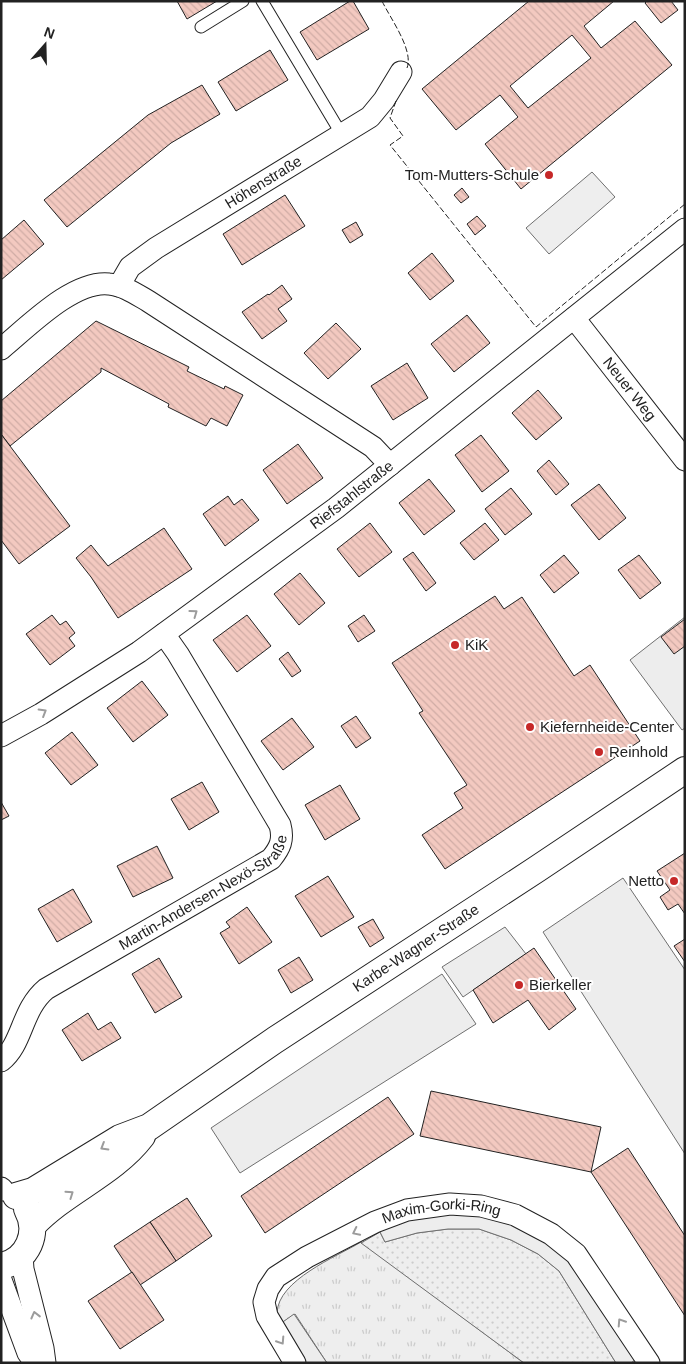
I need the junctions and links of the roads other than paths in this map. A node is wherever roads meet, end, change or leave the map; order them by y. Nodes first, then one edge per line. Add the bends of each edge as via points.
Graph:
1 (242, 1) edge
2 (262, 1) edge
3 (201, 27) dead end
4 (401, 72) dead end
5 (342, 135) junction
6 (685, 229) edge
7 (119, 286) junction
8 (574, 318) junction
9 (1, 350) edge
10 (685, 460) edge
11 (390, 465) junction
12 (164, 634) junction
13 (1, 736) edge
14 (685, 770) edge
15 (1, 1061) edge
16 (149, 1127) junction
17 (5, 1191) edge
18 (33, 1225) junction
19 (12, 1261) edge
20 (1, 1280) edge
21 (34, 1363) edge
22 (45, 1363) edge
23 (295, 1363) edge
24 (648, 1363) edge

1 - 3 lane
2 - 5 lane
4 - 5 street, Höhenstraße via 377,110
5 - 7 street, Höhenstraße via 156,248 130,267
6 - 8 street, Riefstahlstraße
7 - 9 street via 101,283 70,294
7 - 11 street via 148,301 373,447
8 - 10 street, Neuer Weg
8 - 11 street, Riefstahlstraße
12 -> 11 street, Riefstahlstraße
13 -> 12 street, Riefstahlstraße
12 - 15 street, Martin-Andersen-Nexö-Straße via 280,825 281,844 271,859 38,996 10,1052
14 - 16 street, Karbe-Wagner-Straße via 275,1040
16 -> 17 street, Karbe-Wagner-Straße via 120,1138 33,1190
18 -> 16 street, Karbe-Wagner-Straße via 46,1211 131,1151
17 - 18 street via 25,1204
18 - 19 street via 30,1243
22 -> 19 street via 23,1269
20 - 21 street
24 -> 23 street, Maxim-Gorki-Ring via 576,1254 551,1234 515,1215 480,1206 450,1204 407,1210 375,1222 306,1257 276,1277 264,1302 266,1316

